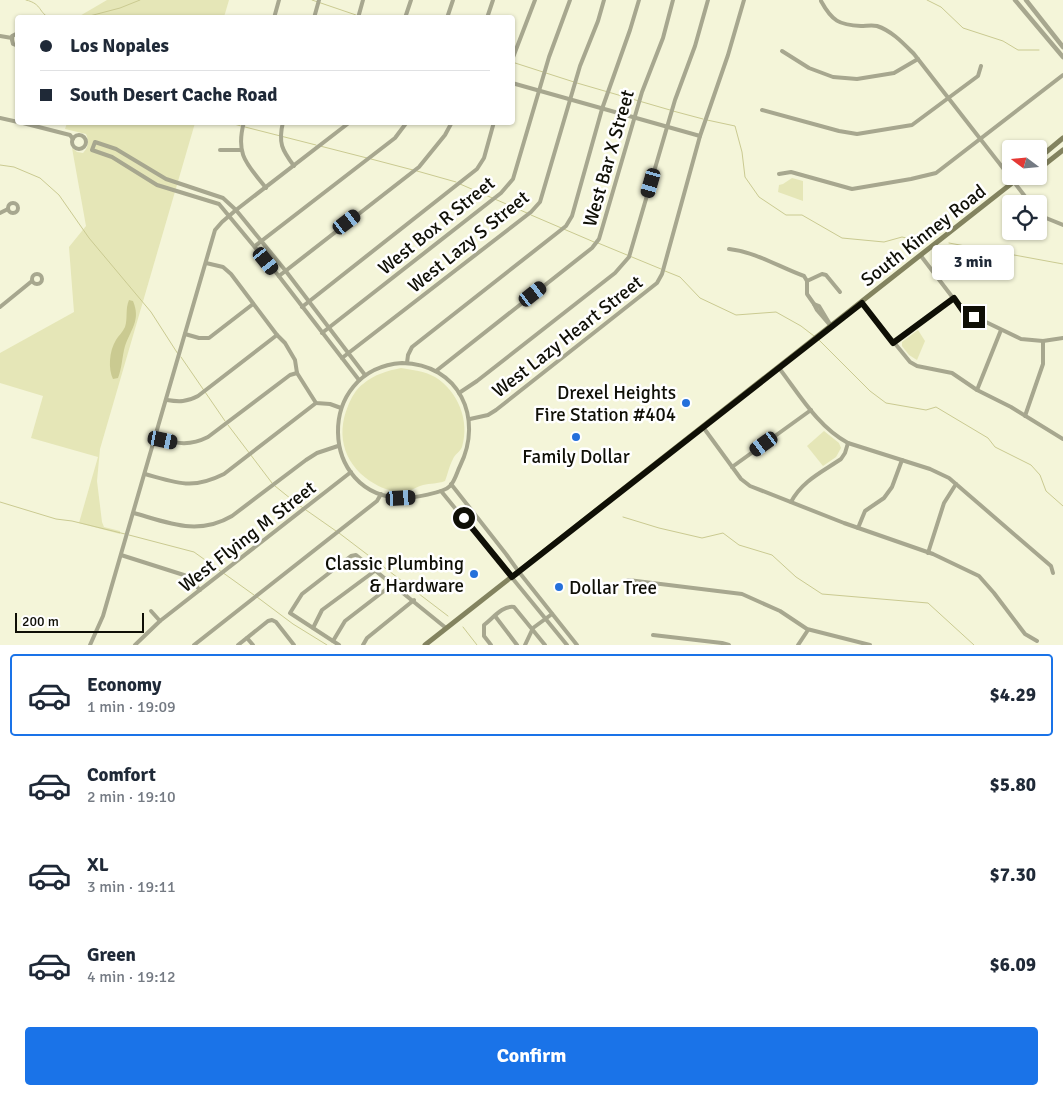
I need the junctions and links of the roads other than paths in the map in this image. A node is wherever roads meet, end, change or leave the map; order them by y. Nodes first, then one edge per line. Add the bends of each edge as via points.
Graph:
1 (279, 0) edge
2 (319, 0) edge
3 (363, 0) edge
4 (403, 0) edge
5 (453, 0) edge
6 (493, 0) edge
7 (535, 0) edge
8 (570, 0) edge
9 (604, 0) edge
10 (639, 0) edge
11 (673, 0) edge
12 (708, 0) edge
13 (744, 0) edge
14 (1015, 0) edge
15 (1026, 0) edge
16 (410, 1) edge
17 (822, 1) dead end
18 (275, 15) edge
19 (315, 15) edge
20 (359, 15) edge
21 (406, 15) edge
22 (448, 15) edge
23 (488, 15) edge
24 (0, 36) edge
25 (15, 36) edge
26 (12, 38) junction
27 (15, 45) edge
28 (1063, 47) edge
29 (515, 52) edge
30 (782, 52) dead end
31 (1063, 58) edge
32 (918, 59) junction
33 (981, 66) dead end
34 (1063, 75) edge
35 (515, 84) edge
36 (538, 91) junction
37 (948, 98) junction
38 (570, 100) junction
39 (602, 109) junction
40 (762, 110) dead end
41 (0, 118) edge
42 (634, 118) junction
43 (15, 121) edge
44 (30, 125) edge
45 (243, 125) edge
46 (282, 125) edge
47 (346, 125) edge
48 (405, 125) edge
49 (450, 125) edge
50 (493, 125) edge
51 (667, 127) junction
52 (700, 136) junction
53 (1063, 138) edge
54 (73, 139) dead end
55 (980, 139) junction
56 (220, 150) dead end
57 (241, 150) junction
58 (1048, 150) edge
59 (1063, 150) edge
60 (133, 160) junction
61 (1048, 161) edge
62 (129, 166) junction
63 (294, 166) junction
64 (1002, 166) edge
65 (151, 171) junction
66 (779, 174) dead end
67 (147, 178) junction
68 (187, 185) junction
69 (1011, 185) edge
70 (266, 188) junction
71 (184, 193) junction
72 (8, 209) dead end
73 (236, 210) junction
74 (0, 213) edge
75 (230, 216) junction
76 (1047, 218) edge
77 (1063, 219) edge
78 (1062, 224) edge
79 (262, 241) junction
80 (254, 246) junction
81 (729, 249) dead end
82 (921, 256) junction
83 (206, 263) junction
84 (285, 270) junction
85 (279, 276) junction
86 (32, 281) dead end
87 (807, 281) junction
88 (840, 292) dead end
89 (954, 298) junction
90 (308, 302) junction
91 (862, 303) junction
92 (253, 304) junction
93 (302, 306) junction
94 (0, 307) edge
95 (832, 326) junction
96 (328, 327) junction
97 (1000, 330) junction
98 (322, 333) junction
99 (185, 334) junction
100 (277, 335) junction
101 (1063, 338) edge
102 (1043, 341) junction
103 (893, 343) junction
104 (349, 353) junction
105 (342, 358) junction
106 (407, 363) junction
107 (779, 368) junction
108 (436, 371) junction
109 (297, 373) junction
110 (365, 376) junction
111 (359, 380) junction
112 (977, 390) junction
113 (459, 393) junction
114 (167, 400) junction
115 (316, 402) junction
116 (341, 408) junction
117 (811, 410) junction
118 (1025, 416) junction
119 (470, 419) junction
120 (703, 427) junction
121 (156, 438) junction
122 (1063, 439) edge
123 (848, 443) junction
124 (338, 446) junction
125 (902, 460) junction
126 (732, 467) junction
127 (351, 472) junction
128 (145, 474) junction
129 (452, 484) junction
130 (956, 484) junction
131 (441, 491) junction
132 (381, 494) junction
133 (791, 502) junction
134 (134, 513) junction
135 (858, 528) junction
136 (928, 553) junction
137 (121, 556) junction
138 (376, 570) junction
139 (519, 572) junction
140 (1053, 573) dead end
141 (512, 577) junction
142 (628, 580) dead end
143 (393, 584) junction
144 (200, 590) junction
145 (414, 600) junction
146 (151, 611) dead end
147 (552, 614) junction
148 (495, 616) junction
149 (545, 619) junction
150 (160, 621) junction
151 (313, 628) junction
152 (446, 628) junction
153 (533, 628) junction
154 (808, 630) junction
155 (654, 635) dead end
156 (248, 638) junction
157 (333, 641) junction
158 (1037, 641) dead end
159 (90, 645) edge
160 (135, 645) edge
161 (194, 645) edge
162 (238, 645) edge
163 (253, 645) edge
164 (294, 645) edge
165 (339, 645) edge
166 (363, 645) edge
167 (425, 645) edge
168 (491, 645) edge
169 (517, 645) edge
170 (525, 645) edge
171 (545, 645) edge
172 (567, 645) edge
173 (577, 645) edge
174 (729, 645) edge
175 (798, 645) edge
176 (870, 645) edge

1 - 18 street
2 - 19 street
3 - 20 street
4 - 16 street
5 - 22 street
6 - 23 street
7 - 29 street
8 - 36 street, West Box R Street
9 - 38 street, West Lazy S Street
10 - 39 street
11 - 42 street, West Bar X Street
12 - 51 street
13 - 52 street, West Lazy Heart Street
14 - 31 street
15 - 28 street
16 - 21 street
17 - 32 street via 829,15 838,22 876,26 894,35
24 - 26 street
25 - 26 street
26 - 27 street
30 - 32 street via 808,68 833,77 857,79 894,73
32 - 37 street
33 - 37 street via 978,76
34 - 55 street
35 - 36 street
36 - 38 street
36 - 96 street, West Box R Street via 513,180 501,193
37 - 40 street via 912,125 857,134
37 - 55 street
38 - 39 street
38 - 104 street, West Lazy S Street via 540,202
39 - 42 street
39 - 106 street via 572,216 566,226 412,347
41 - 43 street
42 - 51 street
42 - 108 street, West Bar X Street via 599,239 592,248
44 - 54 street via 70,135
45 - 57 street
46 - 63 street via 281,146
47 - 63 street
48 - 79 street via 395,138
49 - 84 street via 419,167
50 - 90 street via 484,158 477,169
51 - 52 street
51 - 113 street via 630,257 625,264
52 - 119 street, West Lazy Heart Street via 657,283 496,410
53 - 58 main road
55 - 64 street
55 - 66 street via 936,173 911,179 852,189 792,172
56 - 57 street
57 - 70 street
59 - 61 main road
60 - 62 street
60 - 62 street via 116,149 95,142 92,150
60 - 65 street
62 - 67 street
63 - 70 street
65 - 67 street
65 - 68 street
67 - 71 street via 157,185
68 - 71 street
68 - 73 street via 223,198
69 - 82 main road, South Kinney Road
70 - 73 street
71 - 75 street via 219,204
72 - 74 street
73 - 75 street
73 - 79 street
75 - 80 street
75 - 83 street via 215,230
76 - 78 street
77 - 78 street
79 - 80 street
79 - 84 street
80 - 85 street
81 - 87 street via 756,255 804,276
82 - 89 street
82 - 91 main road, South Kinney Road
83 - 92 street via 223,267
83 - 99 street
84 - 85 street
84 - 90 street
85 - 93 street
86 - 94 street
87 - 88 street via 826,275
87 - 95 street via 807,294
89 - 97 street via 963,311
89 - 103 street
90 - 93 street
90 - 96 street
91 - 95 main road, South Kinney Road
91 - 103 street
92 - 99 street via 209,338
92 - 100 street
93 - 98 street
95 - 107 main road, South Kinney Road
96 - 98 street, West Box R Street
96 - 104 street
97 - 102 street via 1021,340
97 - 112 street
98 - 105 street
99 - 114 street
100 - 109 street via 295,360
100 - 114 street via 198,396 184,401
101 - 102 street
102 - 118 street via 1043,364
103 - 112 street via 917,366 952,373
104 - 105 street, West Lazy S Street
104 - 110 street
105 - 111 street
106 - 108 street
106 - 110 street via 384,366
107 - 117 street
107 - 120 main road, South Kinney Road
108 - 113 street
109 - 115 street
109 - 121 street via 208,437 184,444
110 - 111 street
111 - 116 street
112 - 118 street
113 - 119 street
114 - 121 street
115 - 116 street
115 - 128 street via 224,474 210,480 194,484 177,483
116 - 124 street
117 - 123 street via 836,437
117 - 126 street
118 - 122 street
119 - 129 street via 467,453
120 - 126 street
120 - 139 main road, South Kinney Road
121 - 128 street
123 - 125 street
123 - 133 street via 841,459 805,483
124 - 127 street
124 - 134 street via 306,460 221,522 188,527
125 - 130 street via 930,469
125 - 135 street via 892,487 884,498 865,512
126 - 133 street via 750,486
127 - 132 street via 364,485
127 - 144 street, West Flying M Street
128 - 134 street
129 - 131 street
129 - 139 street
130 - 136 street via 944,503
130 - 140 street via 1051,566
131 - 132 street via 401,498
131 - 141 street
132 - 161 street
133 - 135 street
134 - 137 street
135 - 136 street
136 - 158 street via 979,576 1025,634
137 - 144 street via 187,576
137 - 159 street via 103,616
138 - 143 street
138 - 151 street via 322,610
138 - 151 street via 356,555 351,556 302,594 290,613
139 - 141 main road, South Kinney Road
139 - 147 street
141 - 149 street
141 - 152 main road, South Kinney Road
142 - 154 street via 742,594 780,611
143 - 145 street
143 - 157 street via 346,621
144 - 150 street, West Flying M Street
145 - 152 street
145 - 166 street via 367,638
146 - 150 street
147 - 149 street
147 - 173 street
148 - 153 street via 511,606
148 - 168 street via 483,630
148 - 169 street
149 - 153 street
149 - 172 street
150 - 160 street, West Flying M Street
151 - 157 street
152 - 167 main road, South Kinney Road
153 - 170 street
153 - 171 street
154 - 175 street
154 - 176 street
155 - 174 street
156 - 162 street
156 - 163 street
156 - 164 street via 272,620
157 - 165 street

